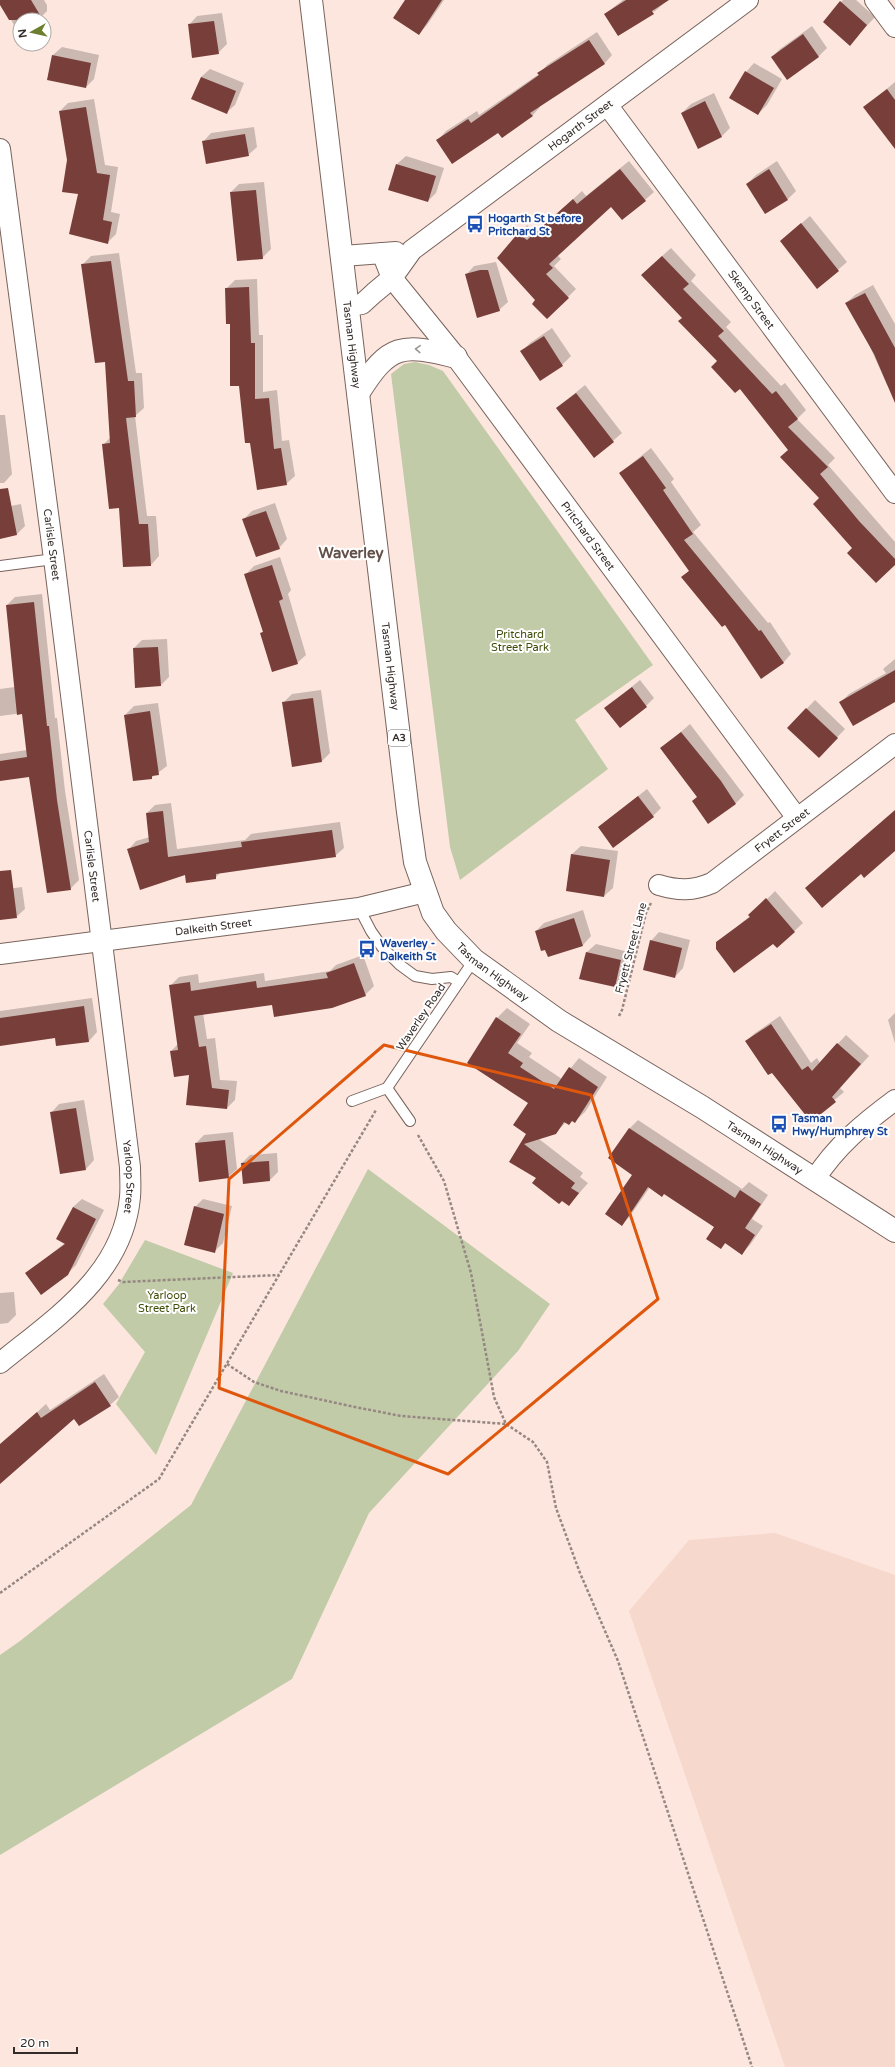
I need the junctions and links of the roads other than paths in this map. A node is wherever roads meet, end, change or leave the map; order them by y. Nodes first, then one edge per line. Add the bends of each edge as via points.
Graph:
1 (311, 0) edge
2 (748, 0) edge
3 (875, 0) edge
4 (895, 27) edge
5 (608, 106) junction
6 (0, 149) edge
7 (412, 250) junction
8 (382, 253) junction
9 (343, 256) junction
10 (392, 278) junction
11 (349, 306) junction
12 (456, 357) junction
13 (359, 392) junction
14 (895, 493) edge
15 (54, 559) junction
16 (0, 566) edge
17 (895, 744) edge
18 (797, 818) junction
19 (659, 885) road end
20 (425, 892) junction
21 (359, 908) junction
22 (101, 941) junction
23 (0, 954) edge
24 (474, 960) junction
25 (459, 982) junction
26 (387, 1088) junction
27 (895, 1100) edge
28 (352, 1101) dead end
29 (410, 1121) road end
30 (815, 1179) junction
31 (895, 1231) edge
32 (0, 1363) edge

1 - 9 highway, Tasman Highway / A3
2 - 5 street, Hogarth Street
3 - 4 street
5 - 7 street, Hogarth Street
5 - 14 street, Skemp Street
6 - 15 street, Carlisle Street
7 - 8 street
7 - 10 street, Hogarth Street
8 - 9 street
8 - 10 street, Pritchard Street
9 - 11 highway, Tasman Highway / A3
10 - 11 street, Hogarth Street via 362,304
10 - 12 street, Pritchard Street
11 - 13 highway, Tasman Highway / A3
12 -> 13 highway via 428,349 403,349 378,364
12 - 18 street, Pritchard Street
13 - 20 highway, Tasman Highway / A3 via 408,812 415,862
15 - 16 lane
15 - 22 street, Carlisle Street
17 - 18 street, Fryett Street
18 - 19 street, Fryett Street via 712,883 690,890 677,890
20 - 21 street, Dalkeith Street
20 - 24 highway, Tasman Highway / A3 via 433,912 446,932
21 - 22 street, Dalkeith Street
21 - 25 lane via 370,931 400,965 415,976 432,979 451,977
22 - 23 street, Dalkeith Street
22 - 32 street, Yarloop Street via 130,1167 130,1198 116,1246 92,1284
24 - 25 lane, Waverley Road
24 - 30 highway, Tasman Highway / A3 via 559,1021 702,1106
25 - 26 lane, Waverley Road
26 - 28 lane
26 - 29 lane
27 - 30 street via 860,1126 825,1162
30 - 31 highway, Tasman Highway / A3

